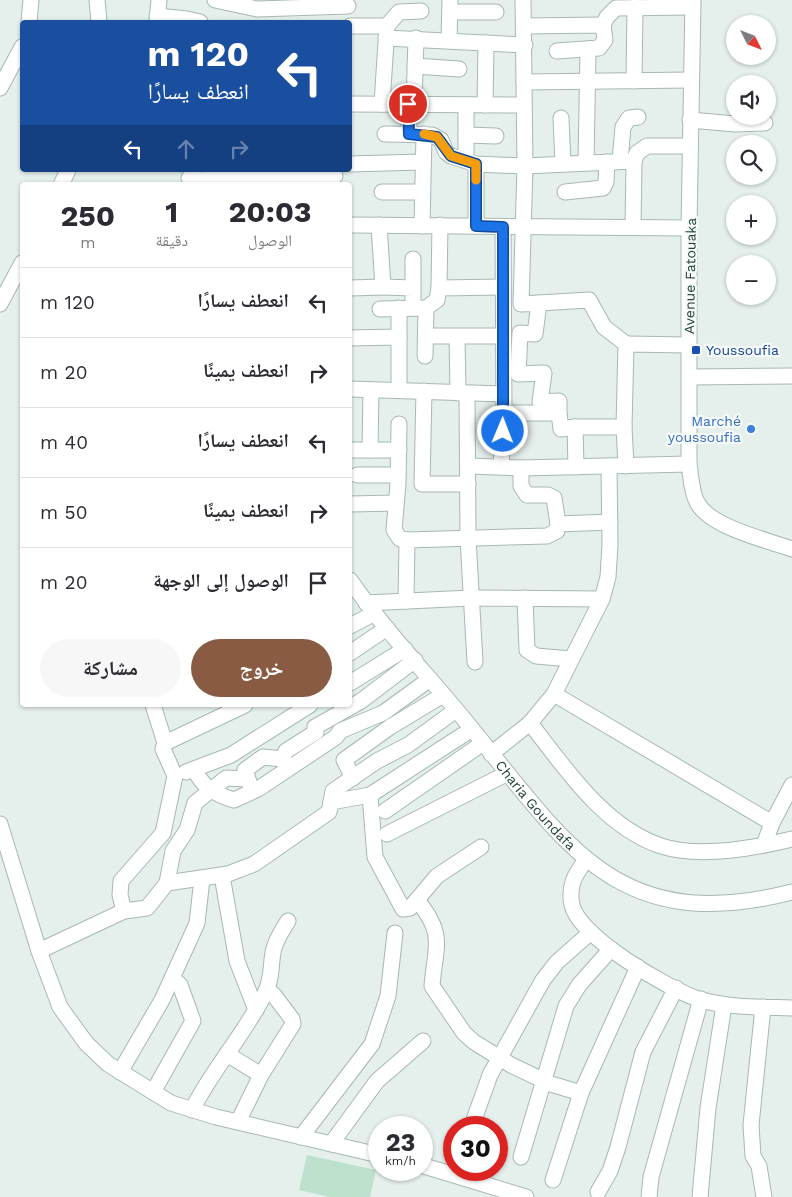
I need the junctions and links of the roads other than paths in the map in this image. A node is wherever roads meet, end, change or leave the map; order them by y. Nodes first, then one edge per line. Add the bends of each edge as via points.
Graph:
1 (31, 0) edge
2 (97, 0) edge
3 (159, 0) edge
4 (216, 0) edge
5 (523, 0) edge
6 (348, 3) edge
7 (693, 4) edge
8 (450, 6) edge
9 (634, 8) junction
10 (421, 10) dead end
11 (496, 12) dead end
12 (157, 19) edge
13 (29, 20) edge
14 (99, 20) edge
15 (191, 20) edge
16 (347, 20) edge
17 (603, 25) junction
18 (352, 26) edge
19 (524, 26) junction
20 (386, 32) junction
21 (416, 38) junction
22 (449, 40) junction
23 (486, 43) junction
24 (525, 44) junction
25 (20, 51) edge
26 (588, 51) junction
27 (557, 52) dead end
28 (415, 66) junction
29 (459, 69) dead end
30 (691, 80) junction
31 (634, 81) junction
32 (524, 82) junction
33 (588, 82) junction
34 (0, 88) edge
35 (352, 104) edge
36 (382, 104) junction
37 (411, 104) junction
38 (466, 105) junction
39 (486, 105) junction
40 (523, 105) junction
41 (561, 118) dead end
42 (638, 118) dead end
43 (690, 120) junction
44 (726, 123) edge
45 (385, 134) dead end
46 (416, 134) junction
47 (466, 135) junction
48 (496, 136) dead end
49 (689, 146) junction
50 (422, 162) junction
51 (471, 162) junction
52 (586, 162) junction
53 (620, 162) junction
54 (352, 164) edge
55 (563, 164) junction
56 (525, 166) junction
57 (335, 177) edge
58 (189, 178) edge
59 (382, 192) dead end
60 (422, 192) junction
61 (565, 192) dead end
62 (352, 225) edge
63 (380, 225) junction
64 (440, 225) junction
65 (422, 226) junction
66 (476, 226) junction
67 (522, 226) junction
68 (503, 227) junction
69 (633, 227) junction
70 (689, 228) junction
71 (413, 259) dead end
72 (20, 267) edge
73 (383, 287) junction
74 (503, 287) junction
75 (352, 288) edge
76 (413, 288) junction
77 (439, 288) junction
78 (539, 303) junction
79 (0, 304) edge
80 (412, 308) junction
81 (380, 309) dead end
82 (426, 336) junction
83 (457, 336) junction
84 (502, 336) junction
85 (399, 337) junction
86 (352, 338) edge
87 (626, 344) junction
88 (689, 345) junction
89 (425, 356) dead end
90 (691, 376) junction
91 (792, 376) edge
92 (352, 390) edge
93 (372, 390) junction
94 (399, 390) junction
95 (424, 391) junction
96 (462, 393) junction
97 (503, 394) junction
98 (559, 412) junction
99 (504, 413) junction
100 (399, 424) dead end
101 (624, 427) junction
102 (575, 428) junction
103 (352, 450) edge
104 (370, 450) junction
105 (398, 450) junction
106 (689, 464) junction
107 (469, 466) junction
108 (576, 466) junction
109 (626, 466) junction
110 (501, 467) junction
111 (609, 467) junction
112 (521, 468) junction
113 (357, 475) dead end
114 (398, 480) junction
115 (422, 484) junction
116 (468, 484) junction
117 (396, 503) junction
118 (352, 504) edge
119 (610, 522) junction
120 (558, 524) junction
121 (468, 538) junction
122 (408, 540) junction
123 (792, 549) edge
124 (352, 583) edge
125 (471, 598) junction
126 (525, 598) junction
127 (602, 598) junction
128 (406, 601) junction
129 (370, 608) junction
130 (352, 624) edge
131 (387, 628) junction
132 (352, 652) edge
133 (410, 655) junction
134 (572, 659) junction
135 (475, 662) dead end
136 (430, 680) junction
137 (352, 682) edge
138 (554, 694) junction
139 (443, 695) junction
140 (154, 707) edge
141 (241, 707) edge
142 (307, 707) edge
143 (351, 707) edge
144 (352, 707) edge
145 (456, 710) junction
146 (530, 722) junction
147 (472, 729) junction
148 (165, 743) junction
149 (487, 748) junction
150 (194, 769) junction
151 (506, 774) junction
152 (175, 776) junction
153 (353, 778) junction
154 (792, 784) edge
155 (250, 785) junction
156 (212, 791) junction
157 (370, 795) junction
158 (331, 802) junction
159 (385, 810) dead end
160 (772, 823) junction
161 (0, 824) edge
162 (387, 834) dead end
163 (792, 839) edge
164 (764, 845) junction
165 (482, 847) dead end
166 (586, 860) junction
167 (222, 876) junction
168 (202, 879) junction
169 (167, 884) junction
170 (792, 892) edge
171 (418, 900) junction
172 (124, 911) junction
173 (288, 921) dead end
174 (591, 932) junction
175 (395, 933) dead end
176 (610, 949) junction
177 (38, 951) junction
178 (638, 967) junction
179 (172, 978) junction
180 (676, 988) junction
181 (273, 994) dead end
182 (701, 1000) junction
183 (724, 1005) junction
184 (763, 1007) junction
185 (792, 1008) edge
186 (256, 1010) junction
187 (423, 1041) dead end
188 (227, 1054) junction
189 (499, 1059) junction
190 (120, 1072) junction
191 (262, 1074) junction
192 (544, 1080) junction
193 (152, 1092) junction
194 (581, 1093) junction
195 (192, 1110) junction
196 (475, 1116) edge
197 (238, 1122) junction
198 (301, 1137) junction
199 (331, 1144) junction
200 (368, 1152) edge
201 (521, 1157) dead end
202 (433, 1170) edge
203 (553, 1180) dead end
204 (598, 1192) dead end
205 (526, 1197) edge
206 (649, 1197) edge
207 (700, 1197) edge
208 (764, 1197) edge

1 - 13 street
2 - 14 street
3 - 12 street
4 - 6 street via 257,9
5 - 19 street
6 - 16 street
7 - 9 street
7 - 30 street, Avenue Fatouaka
8 - 11 street
8 - 22 street
9 - 17 street via 612,10
9 - 31 street
10 - 20 street via 399,12
12 - 15 street
17 - 19 street
17 - 26 street via 602,45
18 - 20 street
19 - 24 street
20 - 21 street
20 - 36 street
21 - 22 street
21 - 28 street
22 - 23 street
23 - 24 street
23 - 39 street
24 - 32 street
25 - 34 street
26 - 27 street
26 - 33 street
28 - 29 street
28 - 37 street
30 - 31 street
30 - 43 street, Avenue Fatouaka
31 - 33 street
32 - 33 street
32 - 40 street
33 - 52 street
35 - 36 street
36 - 37 street
37 - 38 street
37 - 46 street
38 - 39 street
38 - 47 street
39 - 40 street
40 - 56 street
41 - 55 street
42 - 53 street via 628,118 624,123
43 - 44 street
43 - 49 street, Avenue Fatouaka
45 - 46 street
46 - 50 street
46 - 51 street via 437,137 451,156
47 - 48 street
47 - 51 street
49 - 53 street via 647,146
49 - 70 street, Avenue Fatouaka
50 - 54 street
50 - 60 street
51 - 56 street
51 - 66 street
52 - 53 street
52 - 55 street
53 - 61 street via 603,188
53 - 69 street
55 - 56 street
56 - 67 street
57 - 58 street
59 - 60 street
60 - 65 street
62 - 63 street
63 - 65 street
63 - 73 street
64 - 65 street
64 - 66 street
64 - 77 street
66 - 68 street
67 - 68 street
67 - 69 street
67 - 78 street via 521,304
68 - 74 street
69 - 70 street
70 - 88 street, Avenue Fatouaka
71 - 76 street
72 - 79 street
73 - 75 street
73 - 76 street
74 - 77 street
74 - 84 street
76 - 80 street
77 - 80 street via 438,300
78 - 87 street via 589,300 604,327
78 - 98 street via 535,334 520,333 518,374 544,373 540,402 559,401
80 - 81 street
80 - 82 street
80 - 85 street
82 - 83 street
82 - 89 street
83 - 84 street
83 - 96 street
84 - 97 street
85 - 86 street
85 - 94 street
87 - 88 street
87 - 101 street
88 - 90 street, Avenue Fatouaka
90 - 91 street
90 - 106 street, Avenue Fatouaka
92 - 93 street
93 - 94 street
93 - 104 street
94 - 95 street
95 - 96 street
95 - 115 street
96 - 97 street
96 - 107 street
97 - 99 street
98 - 99 street
98 - 102 street via 561,429
99 - 110 street
100 - 105 street
101 - 102 street
101 - 109 street
102 - 108 street
103 - 104 street
104 - 105 street
105 - 114 street
106 - 109 street
106 - 123 street, Avenue Fatouaka via 694,494 705,513 717,521
107 - 110 street
107 - 116 street
108 - 111 street
108 - 112 street
109 - 111 street
110 - 112 street
111 - 119 street
112 - 120 street via 523,491 527,495 554,498
113 - 114 street
114 - 115 street
114 - 117 street
115 - 116 street
116 - 121 street
117 - 118 street
117 - 122 street via 395,534
119 - 120 street
119 - 127 street via 610,562
120 - 121 street via 556,531 547,536
121 - 122 street
121 - 125 street
122 - 128 street
124 - 129 street, Charia Goundafa
125 - 126 street
125 - 128 street
125 - 135 street
126 - 127 street
126 - 134 street via 527,650 536,656
127 - 134 street
128 - 129 street
129 - 130 street
129 - 131 street, Charia Goundafa
131 - 132 street
131 - 133 street, Charia Goundafa
133 - 136 street, Charia Goundafa
133 - 137 street
133 - 144 street via 362,701
134 - 138 street
136 - 139 street, Charia Goundafa
136 - 155 street via 383,713 340,731 336,737
138 - 146 street
138 - 160 street
139 - 145 street, Charia Goundafa
139 - 153 street via 344,760
140 - 148 street
141 - 148 street
142 - 150 street via 231,755
143 - 155 street via 315,727 316,732 286,751 282,759 263,757 245,770
145 - 147 street, Charia Goundafa
145 - 153 street via 408,745
146 - 149 street
146 - 164 street via 561,763 605,811 642,838 679,850 724,850
147 - 149 street, Charia Goundafa
147 - 157 street
148 - 152 street via 163,749
149 - 151 street, Charia Goundafa
149 - 159 street
150 - 152 street
150 - 156 street via 200,782
151 - 162 street
151 - 166 street, Charia Goundafa via 536,811
152 - 172 street via 163,833 121,881
153 - 158 street via 333,791
154 - 160 street
155 - 156 street via 226,778
155 - 156 street via 234,800
156 - 169 street via 195,803 187,830 173,851
157 - 158 street
157 - 171 street via 375,857 401,907 408,910
158 - 167 street via 329,812 287,843 254,864
160 - 164 street
161 - 177 street
163 - 164 street
165 - 171 street via 437,876
166 - 170 street, Charia Goundafa via 634,889 681,903 715,905 748,902
166 - 174 street via 572,880 572,904 582,924
167 - 168 street
167 - 186 street via 237,961
168 - 169 street
168 - 179 street via 197,923
169 - 172 street via 147,908
171 - 189 street via 436,927 438,946 434,990 464,1033
172 - 177 street
173 - 186 street via 273,949 270,981
174 - 176 street
174 - 189 street via 548,973
175 - 198 street via 388,996 372,1044
176 - 178 street
176 - 192 street via 570,999
177 - 190 street via 60,1007 86,1043
178 - 180 street
178 - 194 street
179 - 190 street
179 - 193 street via 180,985 193,1021
180 - 182 street
180 - 204 street via 643,1052 618,1147
181 - 191 street via 293,1024
182 - 183 street
182 - 206 street via 653,1169
183 - 184 street
183 - 207 street via 708,1108
184 - 185 street
184 - 208 street via 751,1125 753,1156 759,1166
186 - 188 street
187 - 199 street via 376,1081
188 - 191 street
188 - 195 street via 206,1081
189 - 192 street
189 - 196 street
190 - 193 street
191 - 197 street
192 - 194 street
192 - 201 street
193 - 195 street
194 - 203 street
195 - 197 street
197 - 198 street
198 - 199 street
199 - 200 street
202 - 205 street

